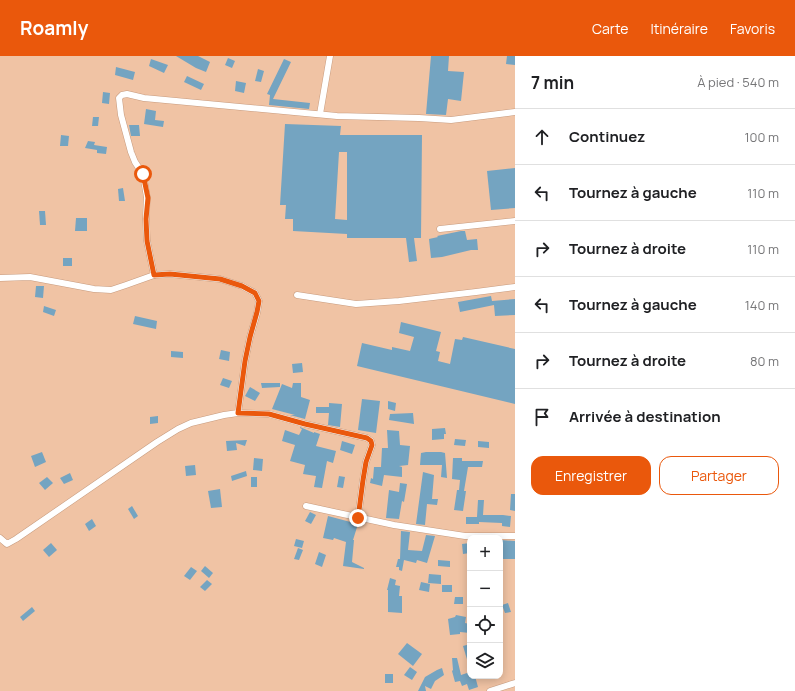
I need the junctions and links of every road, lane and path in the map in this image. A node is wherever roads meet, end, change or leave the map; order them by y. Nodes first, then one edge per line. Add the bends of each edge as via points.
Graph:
1 (330, 56) edge
2 (515, 112) edge
3 (320, 114) junction
4 (515, 220) edge
5 (440, 229) dead end
6 (154, 275) junction
7 (0, 278) edge
8 (515, 286) edge
9 (297, 295) dead end
10 (238, 413) junction
11 (306, 506) dead end
12 (358, 518) junction
13 (515, 536) edge
14 (0, 538) edge
15 (515, 683) edge
16 (490, 691) edge

1 - 3 street
2 - 3 street via 451,120
3 - 6 street via 122,94 119,98 121,115 131,152 143,174 148,198 147,241
4 - 5 street
6 - 7 street via 111,290 30,277
6 - 10 street via 220,279 255,293 259,301 245,361
8 - 9 street via 356,304
10 - 12 street via 269,414 371,441
10 - 14 street via 191,423 178,429 16,539 7,544
11 - 12 street
12 - 13 street via 465,536
15 - 16 street

